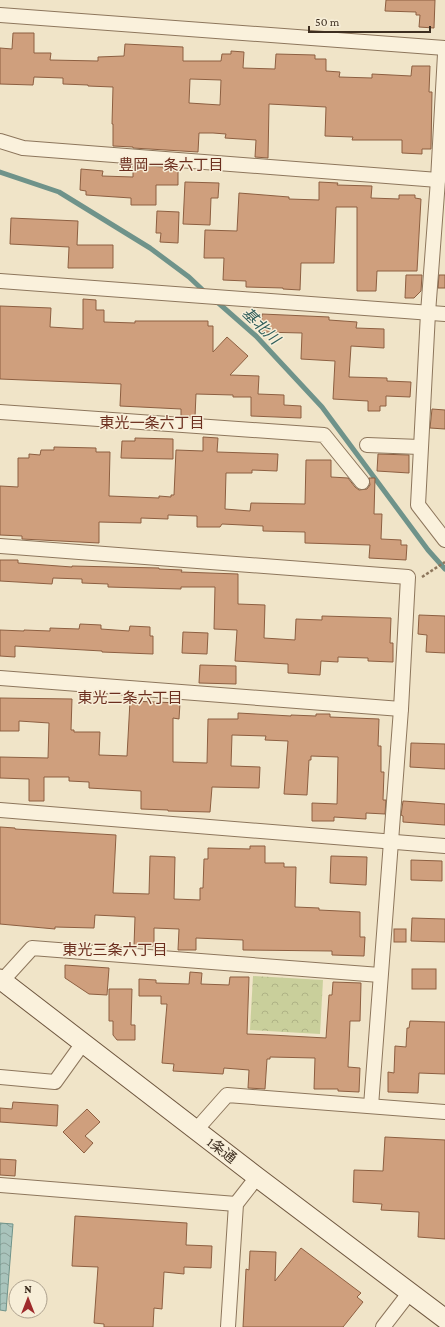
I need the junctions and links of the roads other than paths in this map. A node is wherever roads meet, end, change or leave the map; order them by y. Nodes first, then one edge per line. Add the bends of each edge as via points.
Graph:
1 (0, 15) edge
2 (445, 48) edge
3 (445, 54) edge
4 (0, 141) edge
5 (438, 180) junction
6 (0, 281) edge
7 (428, 312) junction
8 (445, 314) edge
9 (0, 412) edge
10 (368, 445) dead end
11 (420, 447) junction
12 (362, 482) dead end
13 (445, 540) edge
14 (0, 546) edge
15 (0, 678) edge
16 (401, 709) junction
17 (0, 810) edge
18 (391, 842) junction
19 (445, 846) edge
20 (380, 975) junction
21 (1, 980) edge
22 (83, 1043) junction
23 (0, 1078) edge
24 (371, 1106) junction
25 (445, 1112) edge
26 (196, 1130) junction
27 (257, 1177) junction
28 (0, 1185) edge
29 (236, 1204) junction
30 (410, 1292) junction
31 (445, 1319) edge
32 (228, 1327) edge
33 (383, 1327) edge

1 - 2 street
3 - 5 street
4 - 5 street via 23,148
5 - 7 street
6 - 7 street
7 - 8 street
7 - 11 street
9 - 12 street via 324,435
10 - 11 street
11 - 13 street via 418,505
14 - 16 street via 408,577
15 - 16 street
16 - 18 street
17 - 18 street
18 - 19 street
18 - 20 street
20 - 21 street via 32,948
20 - 24 street
21 - 22 main road, 1条通
22 - 23 street via 55,1082
22 - 26 main road, 1条通
24 - 25 street
24 - 26 street via 227,1095
26 - 27 main road, 1条通
27 - 29 street
27 - 30 main road, 1条通
28 - 29 street
29 - 32 street
30 - 31 main road, 1条通
30 - 33 street

